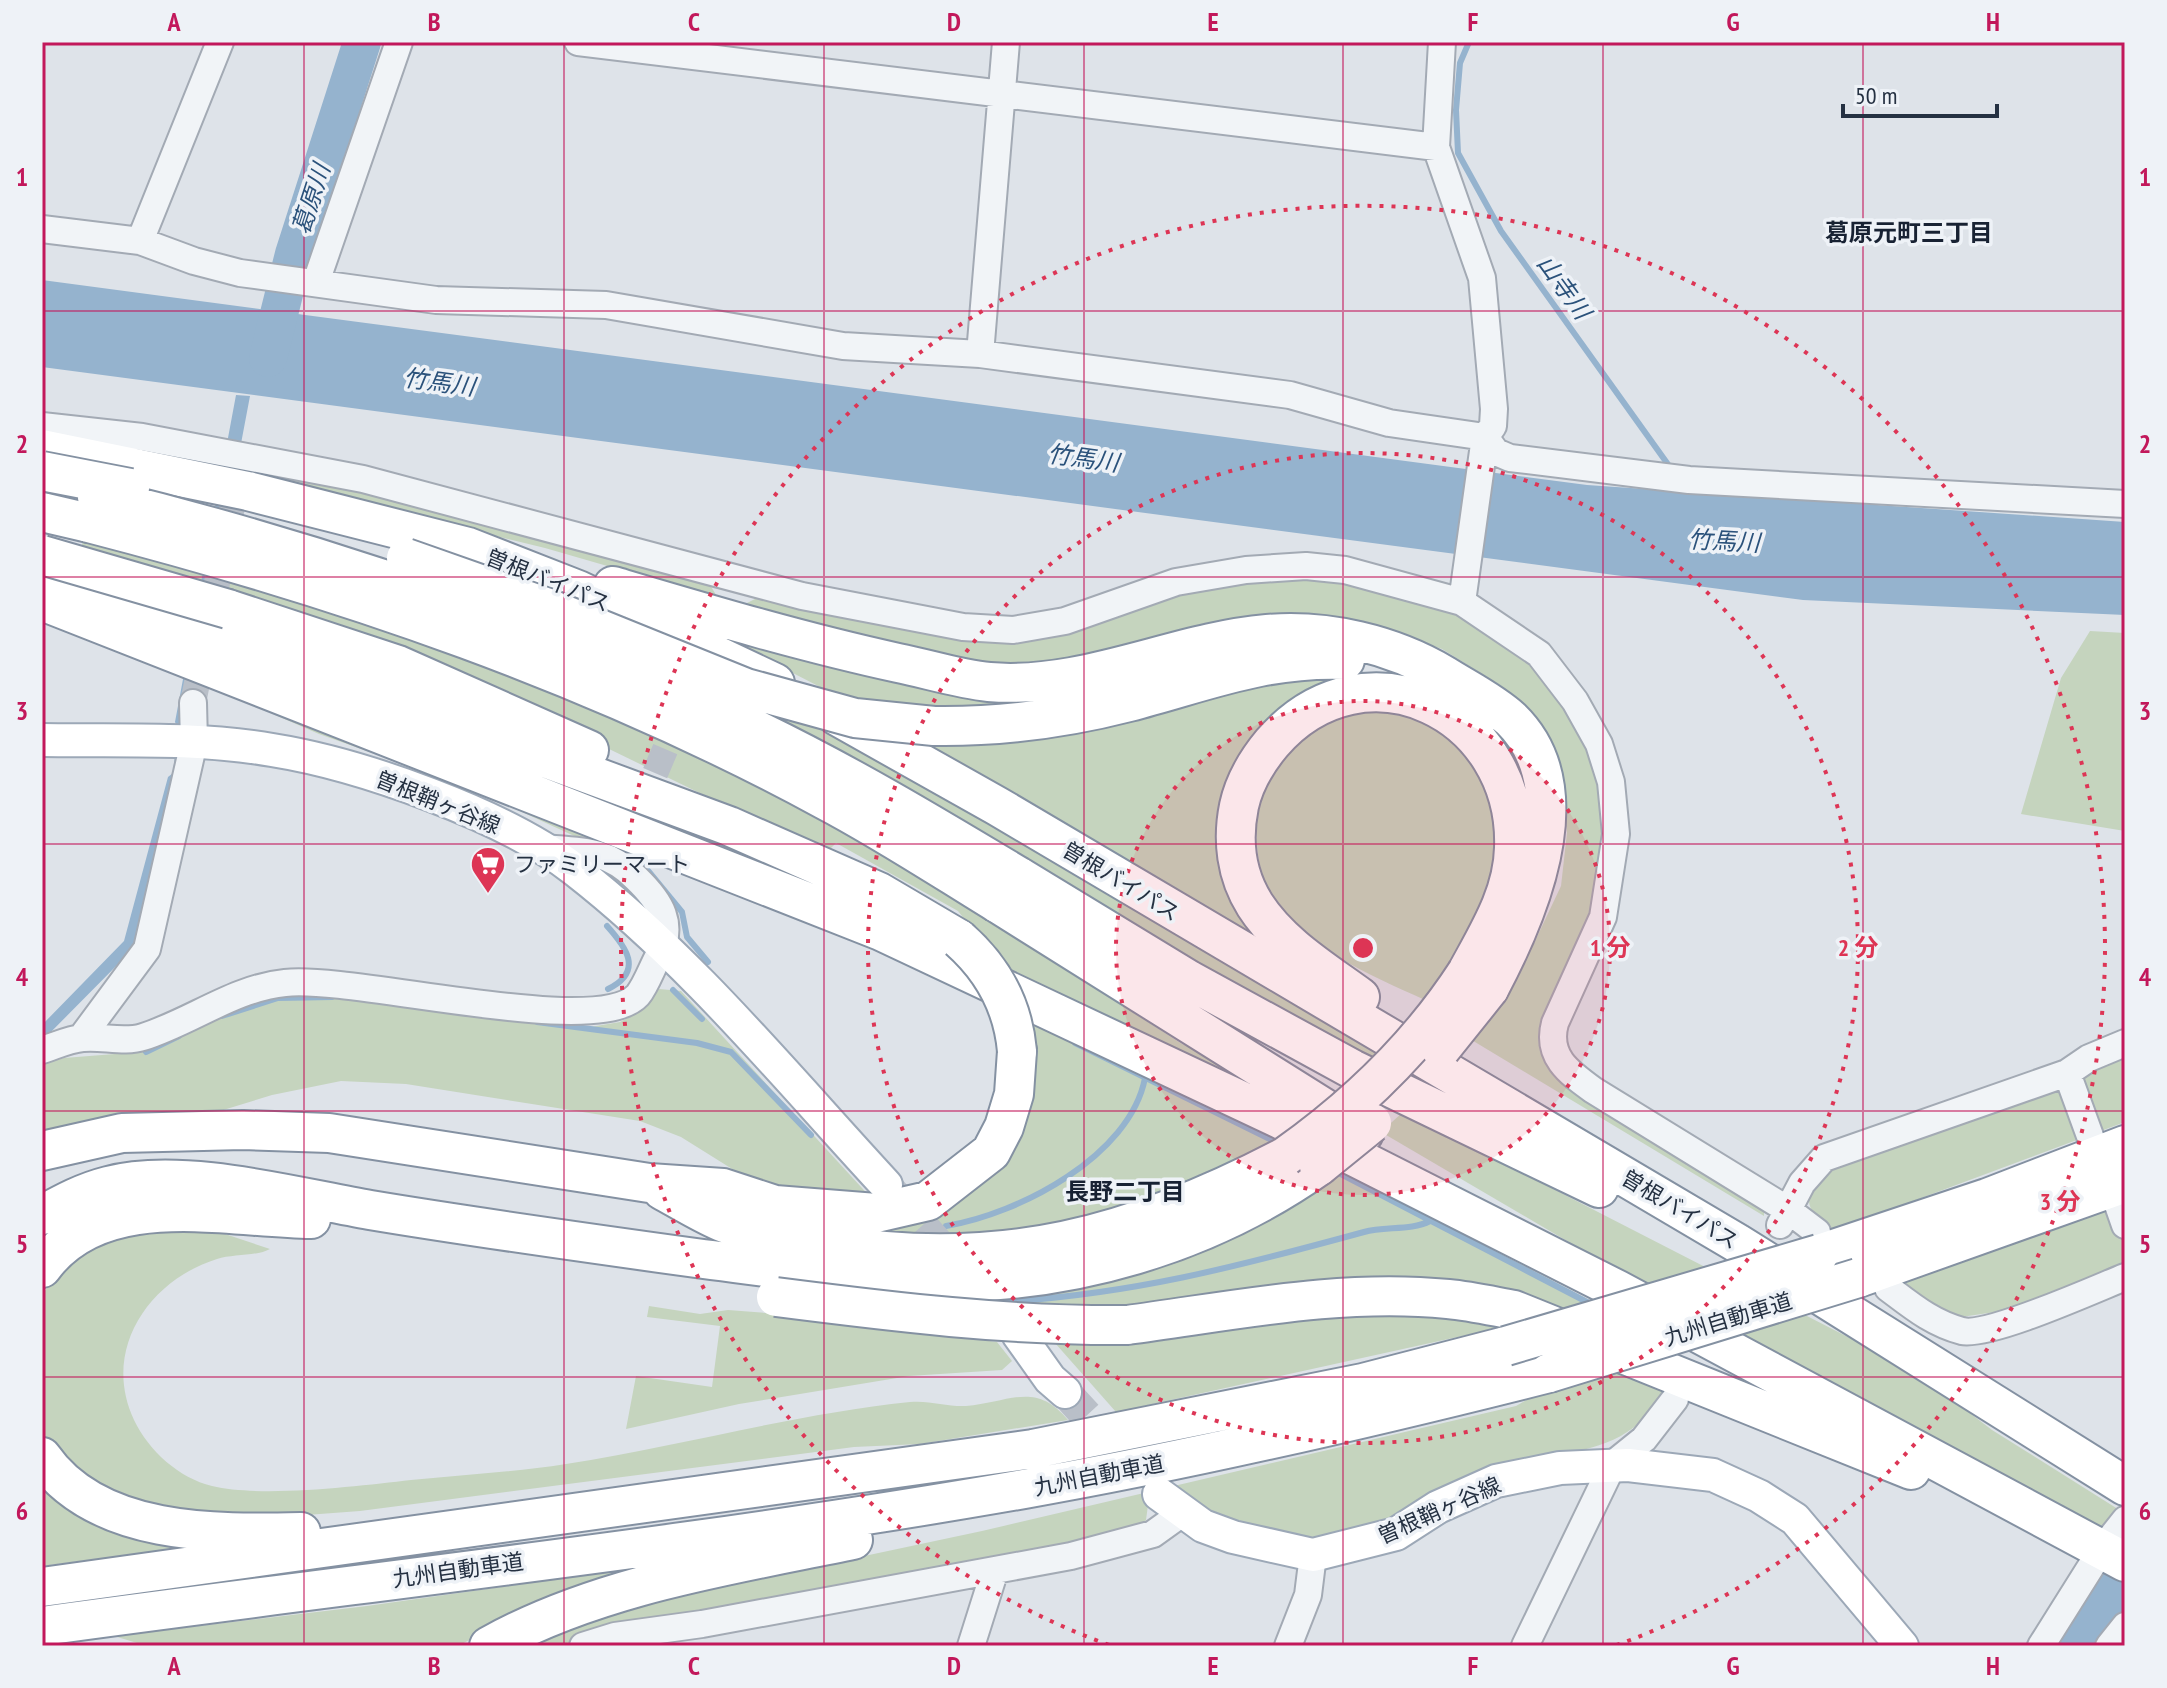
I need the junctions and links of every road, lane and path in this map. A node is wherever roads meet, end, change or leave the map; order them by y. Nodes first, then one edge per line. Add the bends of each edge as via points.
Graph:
1 (220, 42) edge
2 (399, 42) edge
3 (578, 42) edge
4 (1006, 42) edge
5 (1442, 42) edge
6 (1001, 92) junction
7 (1436, 147) junction
8 (42, 229) edge
9 (140, 241) junction
10 (316, 282) junction
11 (980, 354) junction
12 (42, 426) edge
13 (42, 449) edge
14 (1483, 449) junction
15 (42, 471) edge
16 (42, 484) edge
17 (2125, 504) edge
18 (42, 512) edge
19 (468, 547) junction
20 (42, 555) edge
21 (42, 572) edge
22 (42, 601) edge
23 (1462, 602) junction
24 (1446, 677) junction
25 (193, 703) tunnel mouth
26 (42, 740) edge
27 (191, 742) junction
28 (729, 826) junction
29 (1007, 890) junction
30 (664, 945) junction
31 (1478, 980) junction
32 (81, 1038) junction
33 (2125, 1043) edge
34 (42, 1050) edge
35 (2067, 1073) junction
36 (329, 1133) junction
37 (2107, 1140) edge
38 (42, 1151) edge
39 (1302, 1161) junction
40 (649, 1183) junction
41 (42, 1185) edge
42 (886, 1185) tunnel mouth
43 (2123, 1204) edge
44 (42, 1215) edge
45 (1784, 1218) junction
46 (434, 1220) junction
47 (552, 1239) junction
48 (1737, 1243) junction
49 (1818, 1243) junction
50 (42, 1268) edge
51 (2125, 1277) edge
52 (1873, 1283) junction
53 (1618, 1290) junction
54 (1952, 1327) junction
55 (1018, 1334) dead end
56 (1943, 1373) junction
57 (1065, 1392) tunnel mouth
58 (1675, 1399) dead end
59 (1213, 1453) junction
60 (42, 1457) edge
61 (1613, 1464) junction
62 (2125, 1486) edge
63 (1172, 1502) joint
64 (480, 1526) junction
65 (2115, 1546) edge
66 (1313, 1555) junction
67 (995, 1570) junction
68 (42, 1587) edge
69 (42, 1626) edge
70 (2125, 1626) edge
71 (42, 1642) edge
72 (93, 1646) edge
73 (489, 1646) edge
74 (583, 1646) edge
75 (971, 1646) edge
76 (1288, 1646) edge
77 (1525, 1646) edge
78 (1902, 1646) edge
79 (2041, 1646) edge
80 (2109, 1646) edge

1 - 9 street
2 - 10 street
3 - 6 street
4 - 6 street
5 - 7 street
6 - 7 street
6 - 11 street
7 - 14 street via 1482,278 1494,409
8 - 9 street
9 - 10 street via 240,273
10 - 11 street via 436,300 606,305 843,346
11 - 14 street via 1290,395
12 - 23 street via 142,437 242,466 363,479 733,589 963,627 1013,630 1065,621 1176,582 1291,567 1345,570
13 - 19 highway, 曽根バイパス via 248,491
14 - 17 street via 1510,458 1656,478
14 - 23 street
15 - 24 highway, bridge via 312,531 471,579 774,697 855,718 998,727 1055,720 1268,663 1320,659 1367,661
16 - 29 highway, bridge via 305,552 578,650 815,760
18 - 29 highway, bridge via 297,580 515,657 663,720
19 - 24 highway via 828,648 989,682 1053,680 1268,634 1330,636 1387,649
19 - 48 highway, 曽根バイパス via 578,590 766,678 887,742
20 - 28 highway, bridge via 370,655 559,734
21 - 28 highway
22 - 53 highway via 881,931 1282,1120
23 - 45 street via 1539,654 1575,701 1599,744 1611,782 1616,834 1606,903 1555,1023 1554,1053 1564,1069 1593,1090
24 - 31 highway via 1511,720 1527,740 1544,791 1543,852 1536,887
25 - 27 street
26 - 27 main road, 曽根鞘ヶ谷線
27 - 30 main road, 曽根鞘ヶ谷線 via 272,749 329,761 444,801 573,868
27 - 32 street via 147,949
28 - 40 highway, bridge via 879,892 959,939 983,960 1015,1028 1014,1094 991,1152 928,1201 876,1213 835,1211 775,1205 723,1188
29 - 53 highway
29 - 56 highway via 1352,1069 1711,1244
30 - 32 street via 637,995 614,1008 533,1010 346,984 285,982 255,989 140,1039
30 - 42 main road, 曽根鞘ヶ谷線
31 - 39 highway, bridge via 1444,1007
31 - 48 highway via 1514,849 1512,814 1495,765 1470,729 1430,702 1379,694 1315,707 1289,724 1242,790 1234,827 1238,867 1255,905 1282,938 1386,1017 1553,1115
32 - 34 street
33 - 35 street
35 - 37 street
35 - 45 street via 1824,1158 1802,1183
36 - 38 highway via 122,1133
36 - 40 highway
36 - 41 highway via 236,1160 126,1159 60,1175
37 - 49 highway, 九州自動車道 via 1987,1198
39 - 40 highway via 1102,1233 999,1253 920,1256 764,1235 722,1222
39 - 47 highway via 1252,1206 1174,1244 1108,1263 1007,1280 934,1282 833,1275
43 - 52 highway, 九州自動車道
44 - 46 highway via 75,1196 112,1184 203,1181
45 - 49 street
46 - 47 highway
46 - 50 highway via 160,1211 85,1230 54,1251
47 - 65 highway, bridge via 776,1297 960,1321 1127,1325 1383,1296 1449,1299 1514,1310
48 - 56 highway, 曽根バイパス
49 - 64 highway, 九州自動車道, bridge via 1506,1346 1348,1386 1033,1449
51 - 54 street via 2029,1316 1966,1332
52 - 54 street via 1928,1319
52 - 59 highway, 九州自動車道, bridge via 1549,1373
53 - 65 highway
54 - 56 street
55 - 57 main road
56 - 62 highway, 曽根バイパス
58 - 61 street via 1644,1439
59 - 69 highway, 九州自動車道 via 842,1518
59 - 73 highway via 954,1518 634,1589 535,1623
60 - 64 highway via 80,1495 136,1520 283,1532
61 - 66 main road, 曽根鞘ヶ谷線 via 1496,1481 1438,1507 1396,1534
61 - 77 street
61 - 78 main road, 曽根鞘ヶ谷線 via 1713,1475 1759,1496 1795,1519
63 - 66 main road, 曽根鞘ヶ谷線 via 1203,1526
63 - 67 street via 1153,1534
64 - 68 highway, 九州自動車道
65 - 79 street
66 - 76 street via 1308,1595
67 - 74 street via 615,1636
67 - 75 street
70 - 80 street
71 - 72 highway

